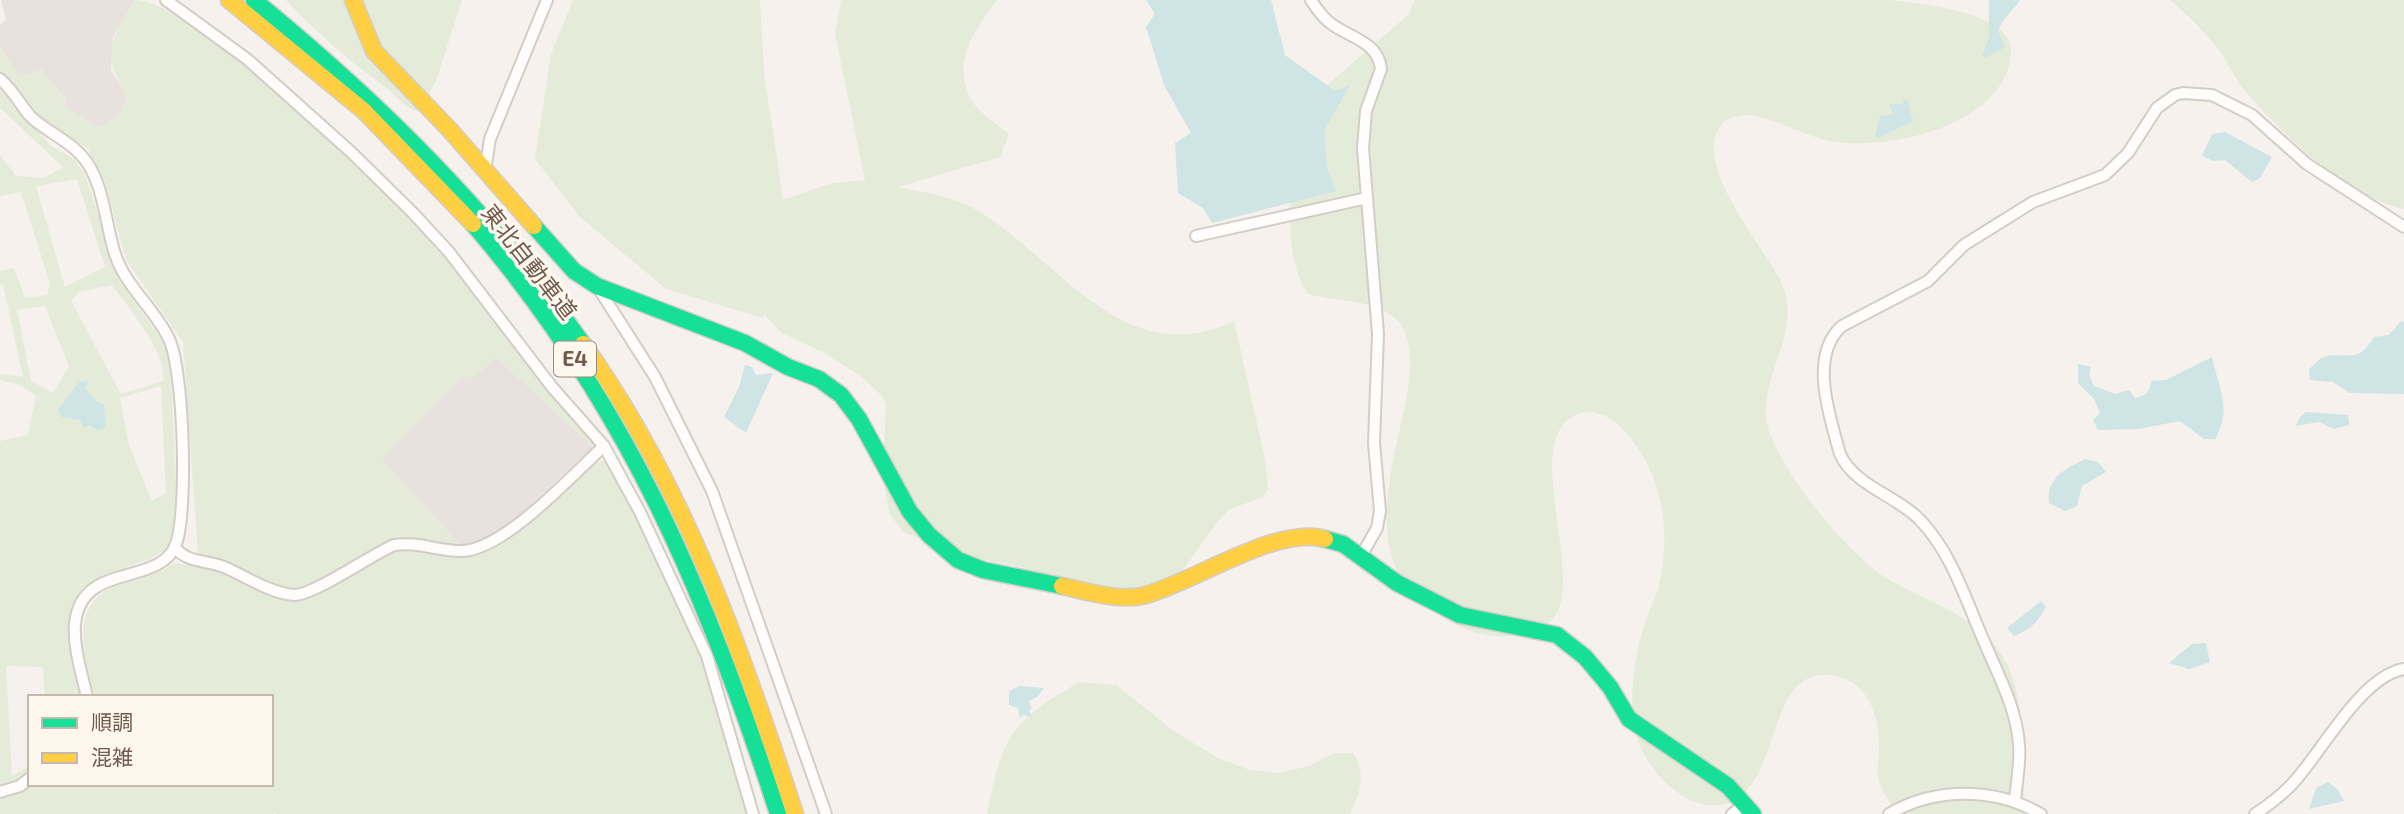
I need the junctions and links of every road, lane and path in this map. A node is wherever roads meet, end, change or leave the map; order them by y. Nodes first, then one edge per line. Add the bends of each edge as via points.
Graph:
1 (166, 0) edge
2 (229, 0) edge
3 (254, 0) edge
4 (353, 0) edge
5 (547, 0) edge
6 (1311, 0) edge
7 (0, 79) edge
8 (485, 171) junction
9 (1367, 198) junction
10 (2404, 227) edge
11 (1196, 236) dead end
12 (597, 286) junction
13 (604, 446) junction
14 (175, 548) junction
15 (1361, 556) junction
16 (2404, 669) edge
17 (87, 695) edge
18 (28, 780) edge
19 (0, 792) edge
20 (2015, 802) junction
21 (1743, 811) edge
22 (752, 814) edge
23 (778, 814) edge
24 (796, 814) edge
25 (826, 814) edge
26 (1889, 814) edge
27 (2041, 814) edge
28 (2255, 814) edge

1 - 13 street via 247,59 413,213 449,251 552,387
2 - 23 main road, 東北自動車道 / E4 via 406,151 516,277 576,360 633,455 688,565 721,646
3 - 24 main road, 東北自動車道 / E4 via 359,85 416,139 528,267 588,351 648,447 703,559 737,641
4 - 8 main road via 374,51
5 - 8 street via 490,139
6 - 9 street via 1328,22 1365,43 1380,62 1364,124
7 - 14 street via 30,116 81,155 96,182 116,258 170,340 184,494
8 - 12 main road via 573,271
9 - 11 street
9 - 15 street via 1378,334 1374,443 1380,512 1377,528
10 - 20 street via 2307,164 2252,115 2212,95 2183,93 2157,108 2128,153 2105,175 2033,202 1964,245 1936,276 1842,326 1830,338 1824,377 1840,454 1846,465 1921,521 1958,578 2011,705 2019,744
12 - 15 main road via 745,343 819,379 841,395 910,512 958,560 983,570 1085,591 1141,596 1296,537 1320,537
12 - 25 street via 655,377 712,491
13 - 14 street via 496,542 462,551 394,545 312,591 296,595 220,566 184,558
13 - 22 street via 640,512 706,656
14 - 17 street via 161,562 100,583 82,601 74,625
15 - 21 main road via 1396,583 1460,615 1558,635 1585,657 1629,719 1728,786
16 - 28 street via 2367,690 2295,781
18 - 19 street
20 - 26 street via 1962,793 1919,800
20 - 27 street

